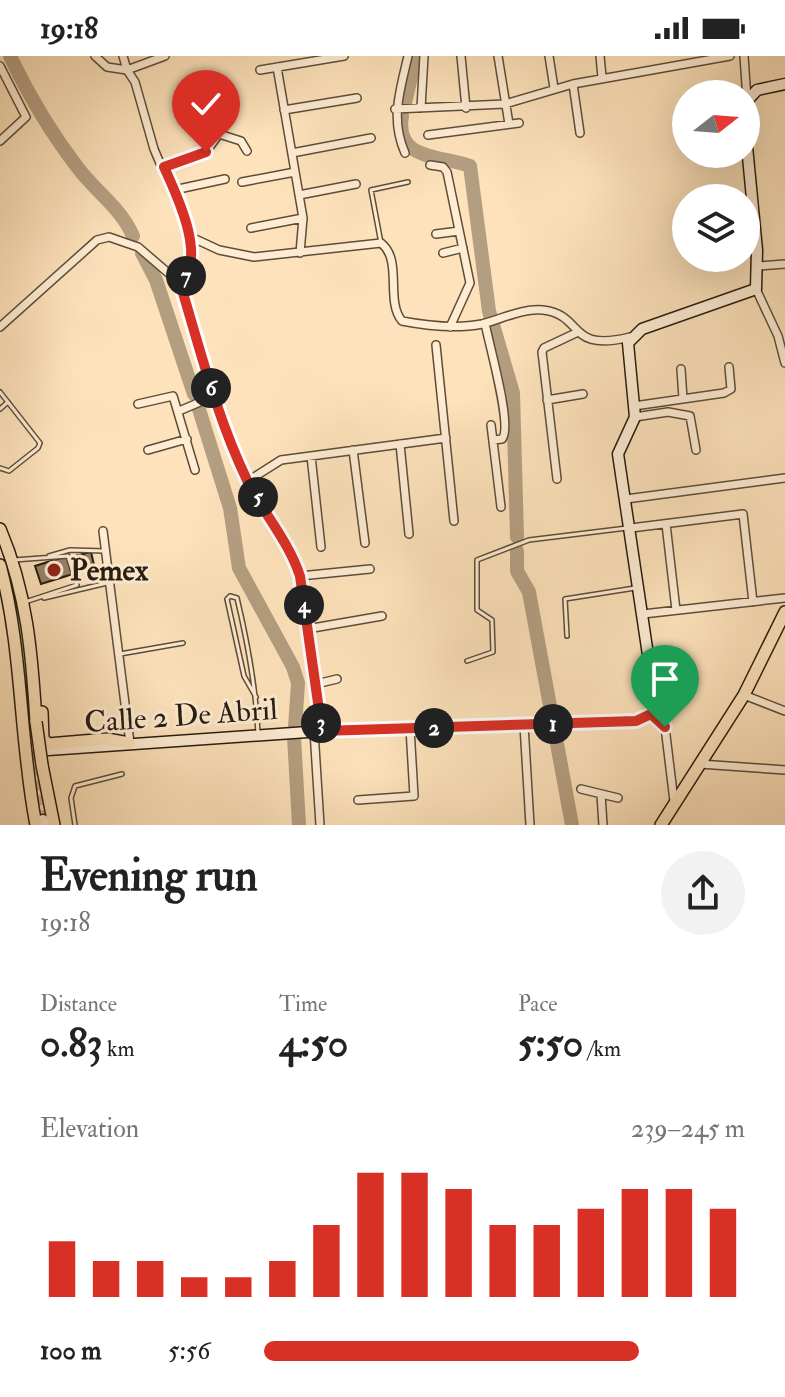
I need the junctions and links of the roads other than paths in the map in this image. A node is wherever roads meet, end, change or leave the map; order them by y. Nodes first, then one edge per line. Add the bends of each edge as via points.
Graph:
1 (95, 56) edge
2 (110, 56) edge
3 (123, 56) edge
4 (165, 56) edge
5 (344, 56) edge
6 (408, 56) edge
7 (424, 56) edge
8 (461, 56) edge
9 (498, 56) edge
10 (549, 56) edge
11 (600, 56) edge
12 (730, 56) edge
13 (744, 56) edge
14 (0, 66) edge
15 (117, 66) junction
16 (277, 67) junction
17 (127, 70) junction
18 (260, 70) dead end
19 (602, 77) junction
20 (745, 80) edge
21 (573, 84) junction
22 (785, 84) edge
23 (554, 88) junction
24 (760, 89) edge
25 (357, 98) dead end
26 (505, 104) junction
27 (421, 108) junction
28 (466, 108) junction
29 (395, 109) junction
30 (284, 110) junction
31 (519, 123) dead end
32 (509, 124) junction
33 (580, 133) dead end
34 (428, 135) dead end
35 (371, 138) dead end
36 (0, 141) edge
37 (247, 151) dead end
38 (292, 153) junction
39 (405, 153) dead end
40 (430, 165) dead end
41 (164, 167) junction
42 (295, 172) junction
43 (225, 179) dead end
44 (242, 182) dead end
45 (408, 182) dead end
46 (356, 184) dead end
47 (174, 190) junction
48 (299, 195) junction
49 (303, 218) junction
50 (251, 228) dead end
51 (459, 231) junction
52 (436, 234) dead end
53 (191, 237) junction
54 (381, 243) junction
55 (463, 248) junction
56 (300, 253) junction
57 (443, 253) dead end
58 (785, 264) edge
59 (760, 266) edge
60 (757, 272) edge
61 (180, 283) junction
62 (756, 289) junction
63 (485, 323) junction
64 (0, 327) edge
65 (450, 327) junction
66 (578, 332) junction
67 (630, 337) junction
68 (436, 345) dead end
69 (785, 363) edge
70 (729, 367) dead end
71 (681, 369) dead end
72 (0, 392) edge
73 (583, 394) dead end
74 (214, 396) junction
75 (683, 399) junction
76 (547, 400) junction
77 (8, 402) junction
78 (138, 404) dead end
79 (0, 409) edge
80 (179, 411) junction
81 (634, 412) junction
82 (491, 425) dead end
83 (446, 438) junction
84 (187, 439) junction
85 (493, 440) junction
86 (400, 444) junction
87 (148, 450) dead end
88 (353, 450) junction
89 (696, 450) dead end
90 (311, 456) junction
91 (0, 468) edge
92 (195, 470) dead end
93 (785, 478) edge
94 (557, 479) dead end
95 (248, 481) junction
96 (626, 499) junction
97 (501, 507) dead end
98 (454, 521) dead end
99 (666, 524) junction
100 (631, 528) junction
101 (0, 529) edge
102 (103, 531) dead end
103 (409, 534) dead end
104 (365, 543) dead end
105 (321, 547) dead end
106 (105, 551) junction
107 (42, 558) junction
108 (14, 560) junction
109 (0, 565) edge
110 (370, 569) dead end
111 (300, 576) junction
112 (110, 582) junction
113 (639, 587) junction
114 (785, 598) edge
115 (40, 599) junction
116 (25, 602) junction
117 (753, 602) junction
118 (676, 610) junction
119 (785, 612) edge
120 (643, 614) junction
121 (382, 616) dead end
122 (307, 629) junction
123 (567, 636) dead end
124 (183, 643) dead end
125 (32, 647) junction
126 (120, 654) junction
127 (467, 661) dead end
128 (337, 679) dead end
129 (316, 684) junction
130 (744, 695) junction
131 (256, 697) junction
132 (785, 711) edge
133 (651, 714) junction
134 (524, 725) junction
135 (410, 728) junction
136 (318, 731) junction
137 (258, 735) junction
138 (129, 743) junction
139 (48, 750) dead end
140 (700, 764) junction
141 (785, 770) edge
142 (122, 774) dead end
143 (581, 789) dead end
144 (601, 794) junction
145 (618, 798) dead end
146 (358, 800) dead end
147 (674, 801) junction
148 (44, 824) edge
149 (75, 825) edge
150 (320, 825) edge
151 (530, 825) edge
152 (603, 825) edge
153 (661, 825) edge

1 - 15 street via 107,67
2 - 15 street
3 - 17 street
4 - 17 street
5 - 16 street
6 - 29 street
7 - 27 street
8 - 28 street
9 - 26 street
10 - 23 street
11 - 19 street
12 - 19 street
13 - 20 street
14 - 36 street via 26,117
15 - 17 street
16 - 18 street
16 - 30 street
17 - 41 street
19 - 21 street
21 - 23 street
21 - 33 street
22 - 24 main road
23 - 26 street
25 - 30 street
26 - 28 street
26 - 32 street
27 - 28 street
27 - 29 street
29 - 39 street
30 - 38 street
31 - 32 street
32 - 34 street
35 - 38 street
37 - 41 street via 241,141 219,134 203,156
38 - 42 street
40 - 51 street via 446,169
41 - 47 street
42 - 44 street
42 - 48 street
43 - 47 street
45 - 54 lane via 371,190
46 - 48 street
47 - 53 street
48 - 49 street
49 - 50 street
49 - 56 street
51 - 52 street
51 - 55 street
53 - 56 street via 235,255
53 - 61 street via 187,275
54 - 56 street
54 - 65 street via 390,254 398,316
55 - 57 street
55 - 65 street via 469,287
58 - 59 street
60 - 62 main road
61 - 64 street via 138,247 109,237 97,240
61 - 74 street
62 - 67 main road
62 - 69 street
63 - 65 street
63 - 66 street via 545,310
63 - 85 street via 503,395 506,437
66 - 67 street via 604,344
66 - 76 street via 544,348
67 - 81 main road
68 - 83 street
70 - 75 street via 729,391
71 - 75 street
72 - 77 lane
73 - 76 street
74 - 80 street
74 - 95 street
75 - 81 street
76 - 94 street
77 - 79 lane
77 - 91 lane via 40,443 9,471
78 - 80 street via 173,396
80 - 84 street
81 - 89 street via 690,416
81 - 96 main road via 619,448
82 - 85 street
83 - 86 street
83 - 98 street
84 - 87 street
84 - 92 street
85 - 97 street
86 - 88 street
86 - 103 street
88 - 90 street
88 - 104 street
90 - 95 street via 277,462
90 - 105 street
93 - 96 street
95 - 111 street via 292,552
96 - 100 main road
99 - 100 street
99 - 117 street via 743,514
99 - 118 street
100 - 113 main road
100 - 127 lane via 529,540 477,560 477,610 492,620 493,652
101 - 108 main road
102 - 106 street
106 - 107 lane via 70,550
106 - 112 street
107 - 108 lane
107 - 115 lane via 68,556 77,585
108 - 116 main road
109 - 148 main road via 18,648 25,756
110 - 111 street
111 - 122 street
112 - 115 lane
112 - 126 street
113 - 120 main road
113 - 123 lane via 565,599
114 - 117 street
115 - 116 lane
116 - 125 main road
117 - 118 street
118 - 120 street
119 - 130 main road
120 - 133 main road via 654,695
121 - 122 street
122 - 129 street
124 - 126 lane
125 - 138 main road via 45,742
125 - 148 main road, bridge
126 - 138 street
128 - 129 street
129 - 136 street
130 - 132 street
130 - 140 main road
131 - 131 lane via 237,598 230,596 244,676
131 - 137 lane
133 - 134 main road, Calle 2 De Abril via 636,721
133 - 147 street via 665,727
134 - 135 main road, Calle 2 De Abril
134 - 151 street
135 - 136 main road, Calle 2 De Abril
135 - 146 street via 414,796
136 - 137 main road, Calle 2 De Abril
136 - 150 street
137 - 138 main road, Calle 2 De Abril
138 - 139 main road, Calle 2 De Abril
140 - 141 street
140 - 147 main road
142 - 149 lane via 75,786
143 - 144 street
144 - 145 street
144 - 152 street
147 - 153 main road

